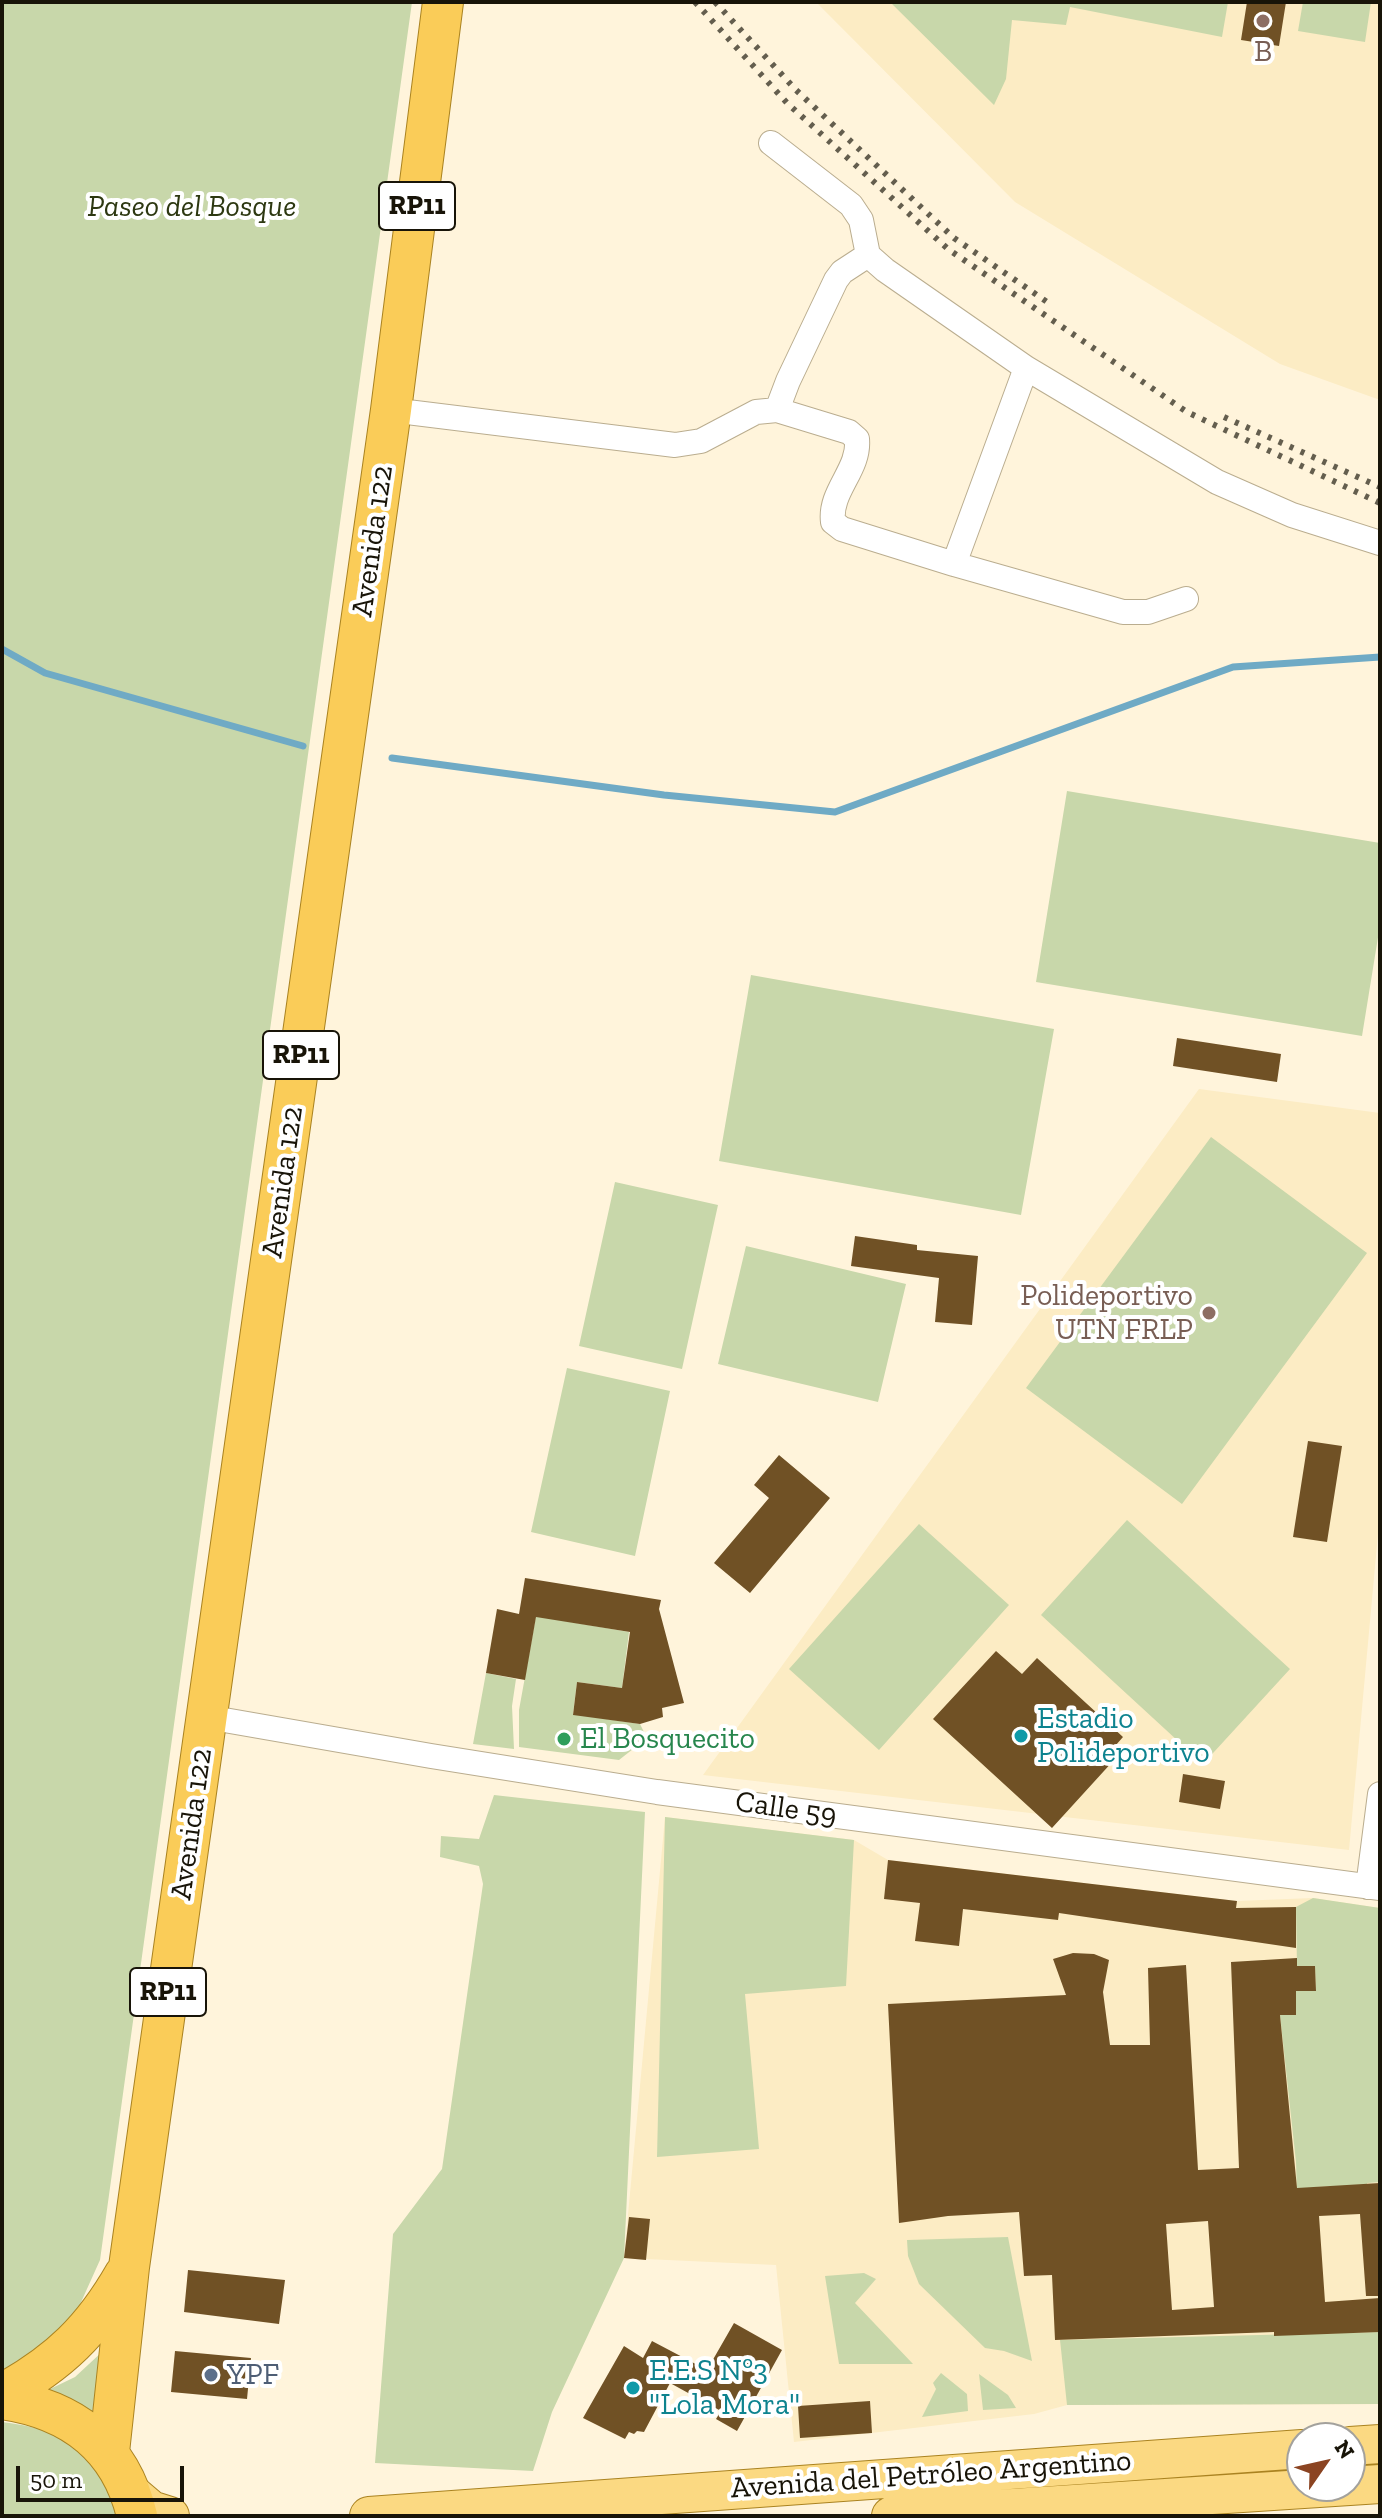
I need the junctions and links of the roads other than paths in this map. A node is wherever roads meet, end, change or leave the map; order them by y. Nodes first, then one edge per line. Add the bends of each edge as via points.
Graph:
1 (443, 2) edge
2 (771, 143) dead end
3 (868, 255) junction
4 (1026, 368) junction
5 (391, 410) junction
6 (777, 410) junction
7 (1380, 543) edge
8 (954, 564) junction
9 (1186, 599) dead end
10 (207, 1717) junction
11 (1380, 1794) edge
12 (1374, 1888) edge
13 (129, 2267) junction
14 (2, 2396) edge
15 (1286, 2450) edge
16 (109, 2452) junction
17 (1380, 2484) edge
18 (134, 2505) edge
19 (1023, 2512) edge
20 (170, 2516) edge
21 (369, 2516) edge
22 (891, 2516) edge

1 - 5 highway, Avenida 122 / RP11
2 - 3 street via 851,205 861,220
3 - 4 street
3 - 6 street via 836,280
4 - 7 street via 1217,482 1292,515
4 - 8 street
5 - 6 street via 675,445 701,441 756,412
5 - 10 highway, Avenida 122 / RP11
6 - 8 street via 857,439 858,452 831,509 833,522
8 - 9 street via 1123,612 1148,612
10 - 12 street, Calle 59 via 657,1792
10 - 13 highway, Avenida 122 / RP11
11 - 12 street
13 - 14 highway, Avenida 122 / RP11 via 106,2309 74,2345
13 - 16 highway, Avenida 122 / RP11
14 - 16 highway, RP11 via 57,2414
15 - 21 main road, Avenida del Petróleo Argentino
16 - 18 highway, RP11
17 - 19 main road, Avenida del Petróleo Argentino
18 - 20 main road
19 - 22 main road, Avenida del Petróleo Argentino

